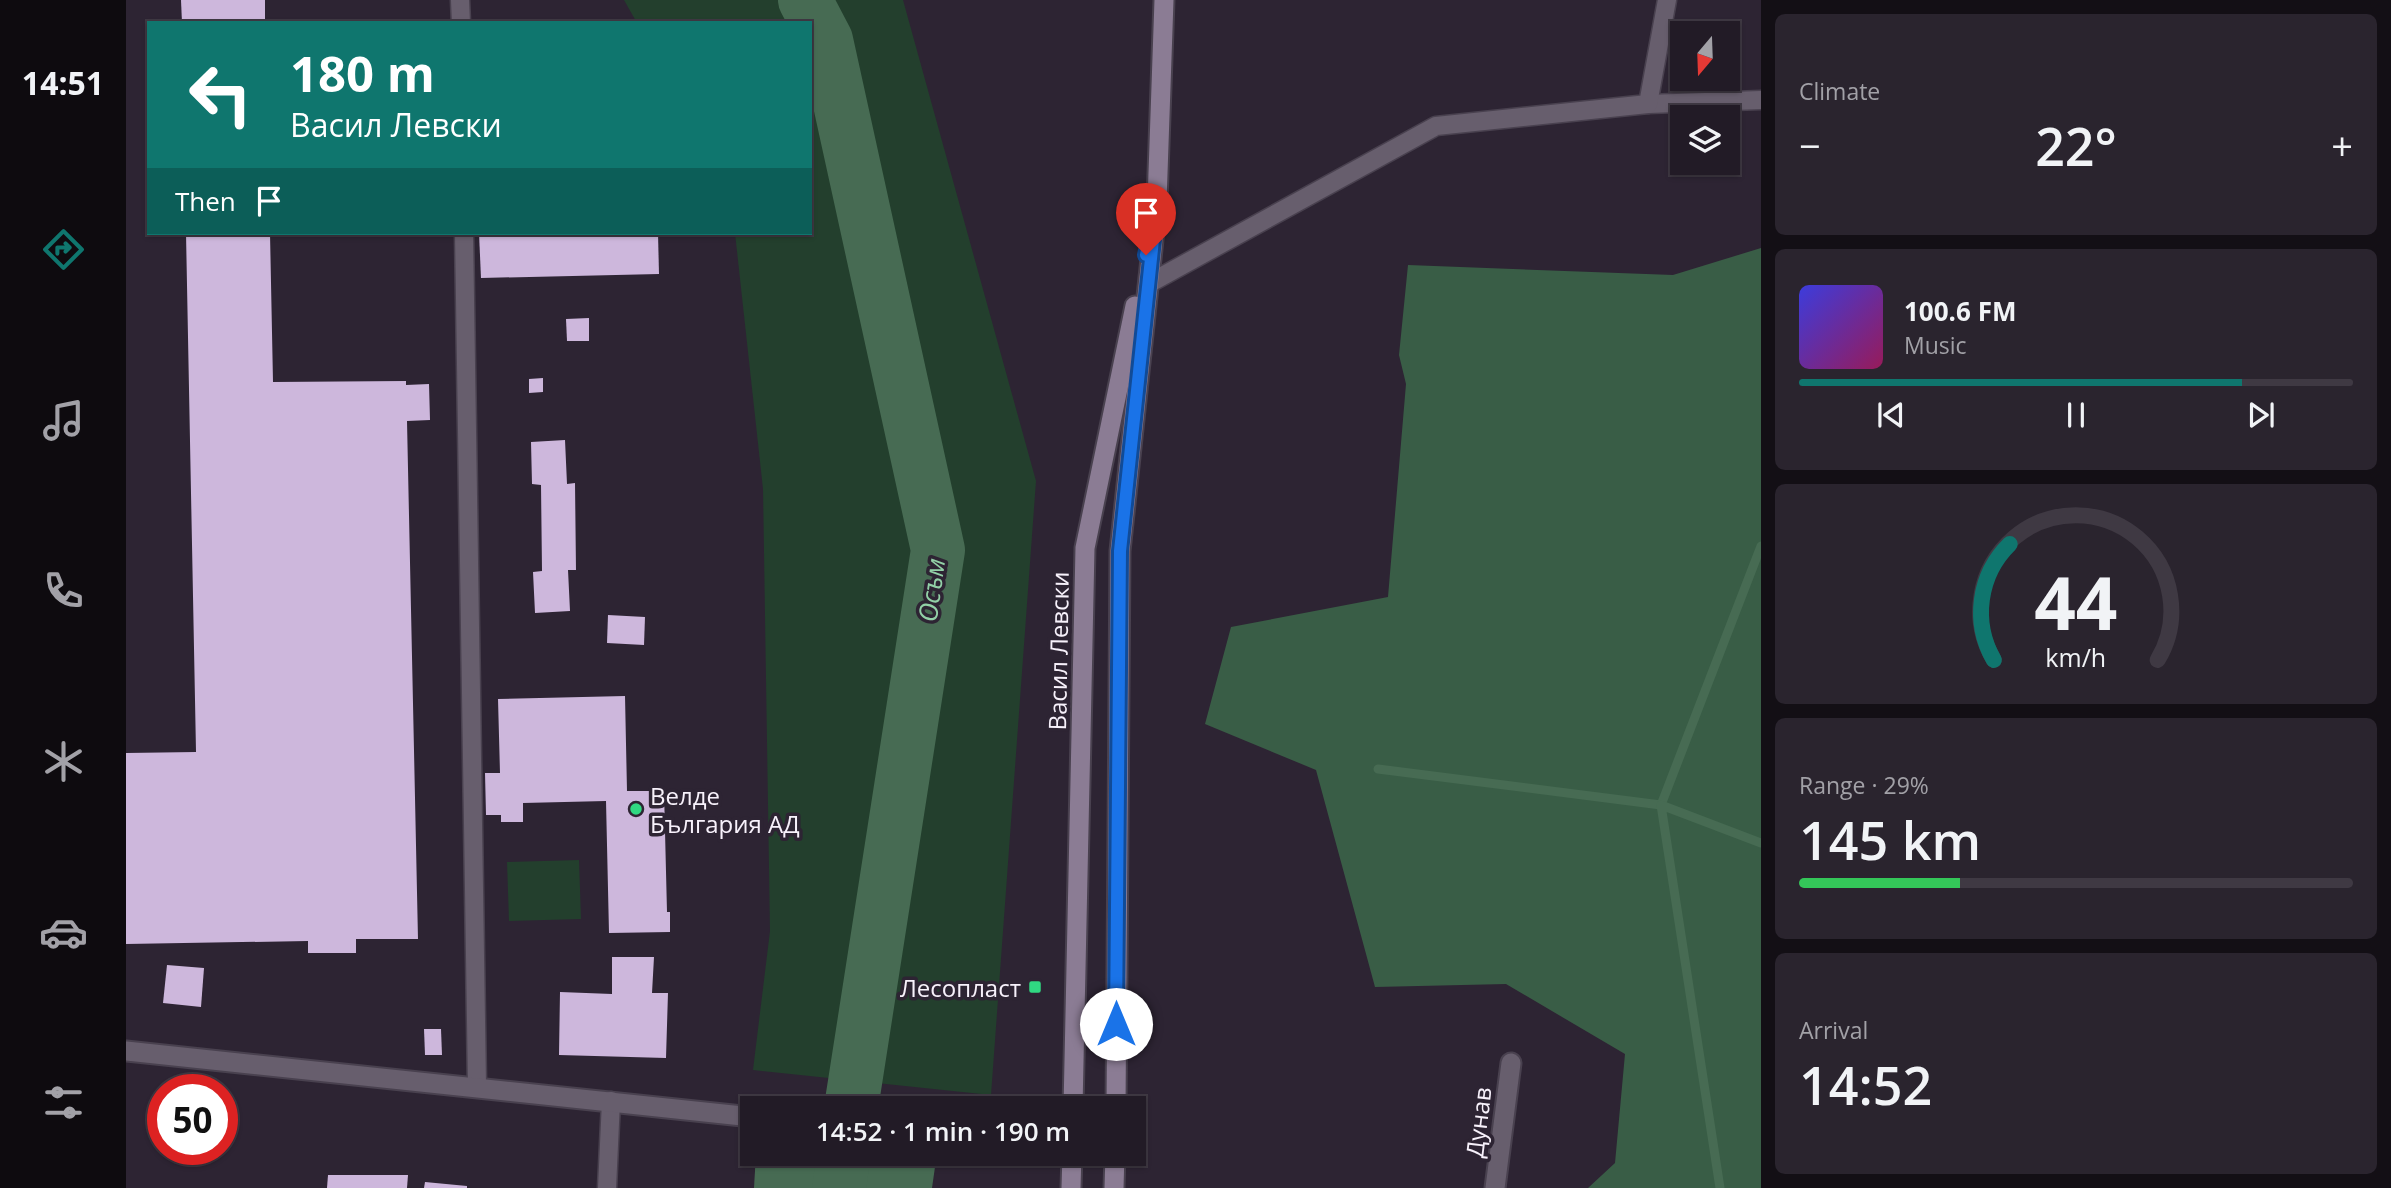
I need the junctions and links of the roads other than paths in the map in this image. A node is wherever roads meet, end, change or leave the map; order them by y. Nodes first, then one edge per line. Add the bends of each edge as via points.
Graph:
1 (460, 0) edge
2 (1164, 0) edge
3 (1667, 0) edge
4 (461, 21) edge
5 (1761, 100) edge
6 (1648, 104) junction
7 (1157, 202) junction
8 (464, 235) edge
9 (1148, 284) junction
10 (126, 1051) edge
11 (1511, 1063) dead end
12 (477, 1086) junction
13 (1073, 1096) edge
14 (1116, 1096) edge
15 (611, 1101) junction
16 (740, 1116) edge
17 (1072, 1166) edge
18 (1115, 1166) edge
19 (607, 1188) edge
20 (1071, 1188) edge
21 (1114, 1188) edge
22 (1495, 1188) edge

1 - 4 lane
2 - 7 main road, Васил Левски
3 - 6 lane
5 - 6 lane
6 - 9 lane via 1436,126
7 - 9 main road, Васил Левски
7 - 13 main road, Васил Левски via 1085,548
8 - 12 lane
9 - 14 main road, Васил Левски via 1120,551
10 - 12 street
11 - 22 street, Дунав
12 - 15 street
15 - 16 street
15 - 19 lane
17 - 20 main road
18 - 21 main road

